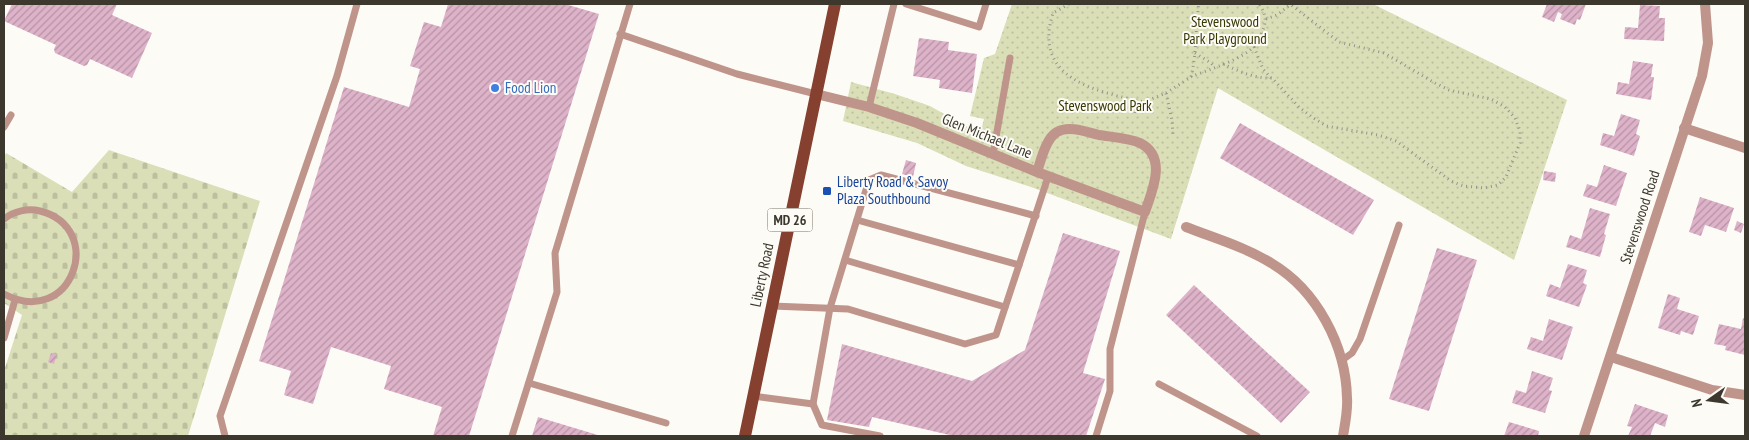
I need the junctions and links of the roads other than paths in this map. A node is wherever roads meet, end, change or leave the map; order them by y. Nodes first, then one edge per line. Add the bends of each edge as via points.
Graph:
1 (357, 4) edge
2 (630, 4) edge
3 (835, 4) edge
4 (894, 4) edge
5 (906, 4) edge
6 (986, 4) edge
7 (1705, 4) edge
8 (620, 34) junction
9 (1010, 58) dead end
10 (816, 94) junction
11 (869, 107) junction
12 (11, 115) dead end
13 (4, 127) edge
14 (1684, 128) junction
15 (1745, 148) edge
16 (993, 154) junction
17 (1037, 172) junction
18 (1048, 177) junction
19 (1145, 212) junction
20 (1036, 216) junction
21 (4, 218) edge
22 (857, 220) junction
23 (1398, 225) dead end
24 (1186, 227) dead end
25 (845, 260) junction
26 (1019, 265) junction
27 (4, 294) edge
28 (15, 300) junction
29 (772, 306) junction
30 (1005, 307) junction
31 (830, 308) junction
32 (4, 338) edge
33 (1611, 357) junction
34 (1342, 361) junction
35 (529, 383) junction
36 (1159, 384) dead end
37 (1745, 395) edge
38 (753, 396) junction
39 (813, 404) junction
40 (666, 424) dead end
41 (225, 436) edge
42 (512, 436) edge
43 (745, 436) edge
44 (880, 436) edge
45 (1096, 436) edge
46 (1257, 436) edge
47 (1343, 436) edge
48 (1584, 436) edge

1 - 41 lane via 337,76 220,416
2 - 8 lane
3 - 10 main road, Liberty Road / MD 26
4 - 11 lane
5 - 6 lane via 979,27
7 - 14 street, Stevenswood Road via 1708,43 1702,76
8 - 10 lane via 737,74
8 - 35 lane via 555,253 557,292
9 - 16 lane
10 - 11 street, Glen Michael Lane
10 - 29 main road, Liberty Road / MD 26
11 - 16 street, Glen Michael Lane
12 - 13 lane
14 - 15 street
14 - 33 street, Stevenswood Road
16 - 17 street, Glen Michael Lane
17 - 18 street, Glen Michael Lane
17 - 19 street via 1050,140 1057,132 1069,129 1139,143 1150,149 1156,177
18 - 19 street, Glen Michael Lane
18 - 20 lane
19 - 45 lane via 1110,349 1110,391
20 - 22 lane via 881,175 869,180
20 - 26 lane
21 - 28 lane via 22,210 49,213 60,220 75,244 74,272 57,294 44,301 28,303
22 - 25 lane
22 - 26 lane
23 - 34 lane via 1360,339 1352,353
24 - 34 street via 1247,251 1294,281 1328,324
25 - 30 lane
25 - 31 lane
26 - 30 lane
27 - 28 lane
28 - 32 lane
29 - 31 lane
29 - 38 main road, Liberty Road / MD 26
30 - 31 lane via 996,334 965,344 848,309
31 - 39 lane
33 - 37 street via 1712,390
33 - 48 street, Stevenswood Road
34 - 47 street via 1348,400
35 - 40 lane
35 - 42 lane
36 - 46 lane
38 - 39 lane
38 - 43 main road, Liberty Road / MD 26
39 - 44 lane via 822,425

